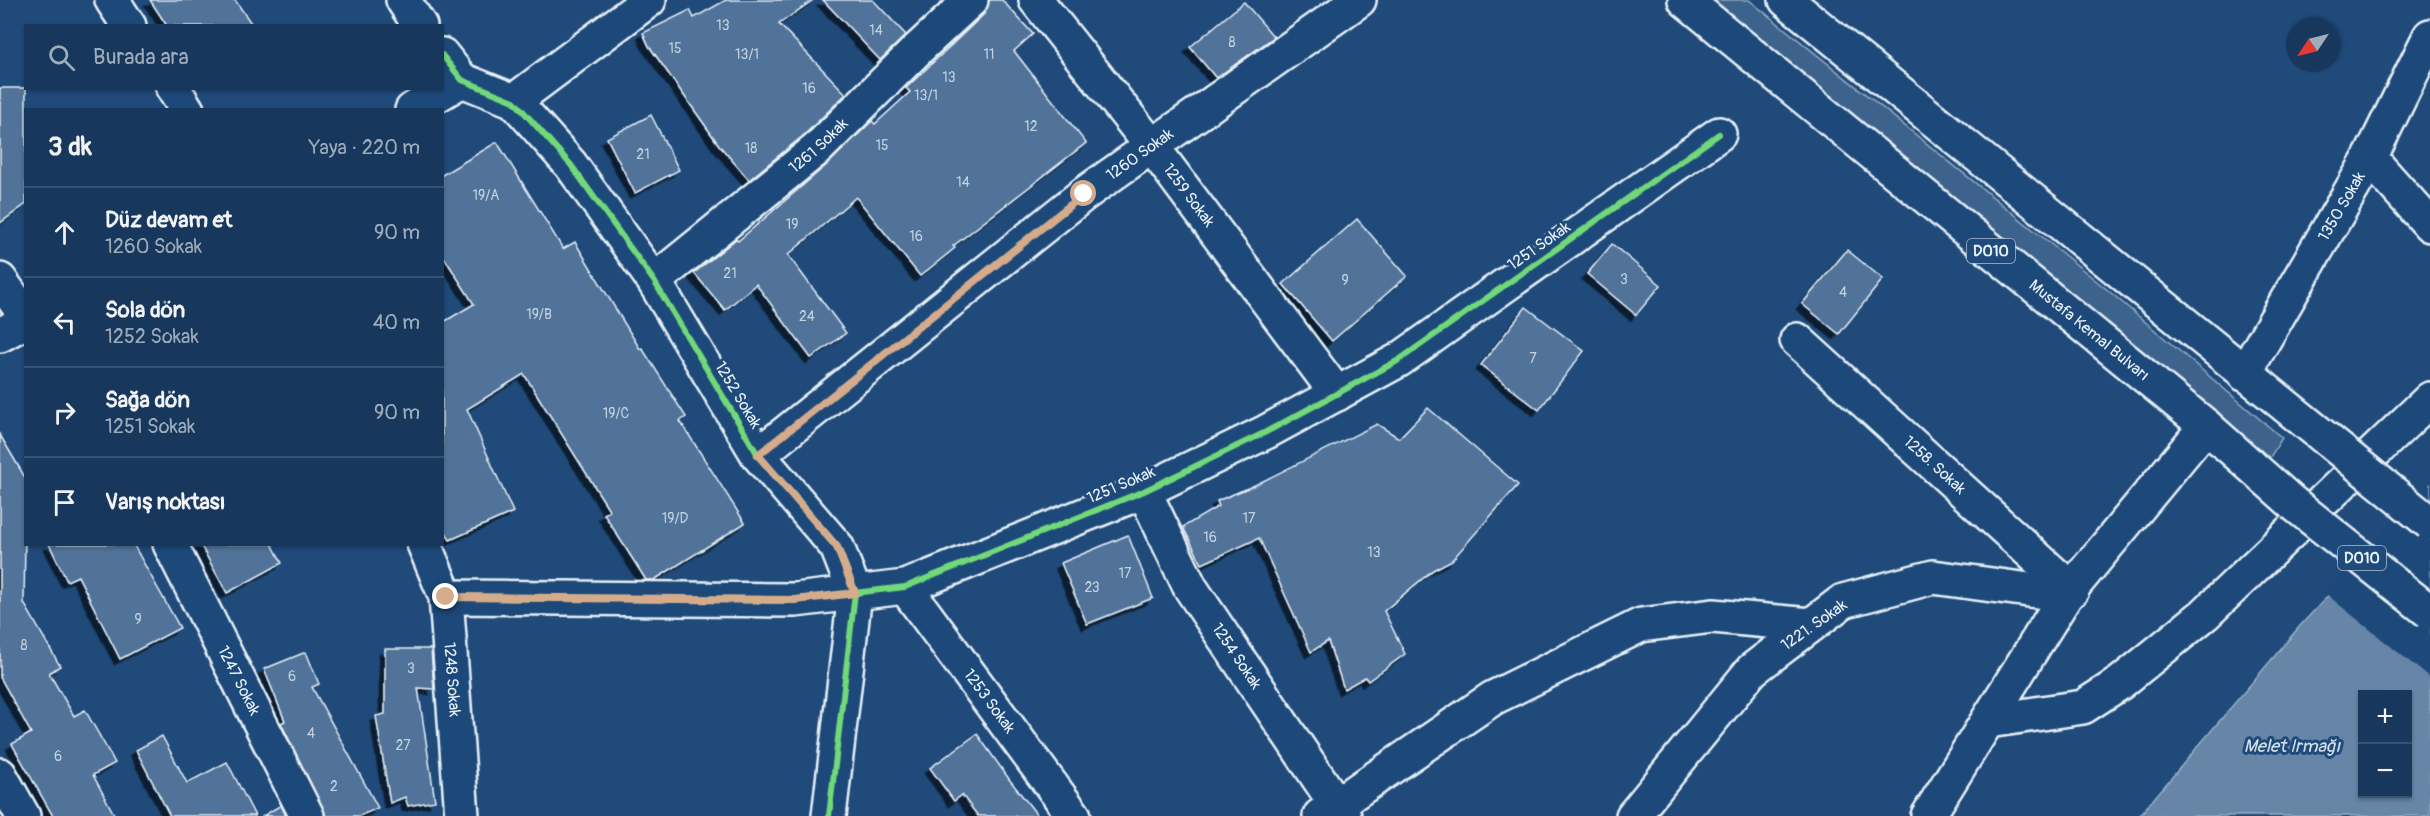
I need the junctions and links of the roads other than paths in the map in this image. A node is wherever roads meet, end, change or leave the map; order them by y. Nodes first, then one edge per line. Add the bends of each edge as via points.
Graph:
1 (112, 0) edge
2 (403, 0) edge
3 (649, 0) edge
4 (971, 0) edge
5 (1036, 0) edge
6 (1359, 0) edge
7 (1685, 0) edge
8 (1786, 0) edge
9 (128, 24) edge
10 (419, 24) edge
11 (2430, 36) edge
12 (444, 58) edge
13 (462, 80) junction
14 (174, 90) edge
15 (514, 101) junction
16 (186, 108) edge
17 (415, 108) edge
18 (1719, 134) dead end
19 (1151, 145) junction
20 (2370, 158) junction
21 (2430, 225) edge
22 (0, 280) edge
23 (654, 281) junction
24 (24, 313) edge
25 (24, 322) edge
26 (0, 335) edge
27 (1797, 340) dead end
28 (2244, 374) junction
29 (1337, 394) junction
30 (2430, 399) edge
31 (2206, 426) junction
32 (758, 455) junction
33 (1144, 491) junction
34 (2430, 523) edge
35 (171, 546) edge
36 (425, 546) edge
37 (904, 587) junction
38 (2069, 592) junction
39 (855, 593) junction
40 (446, 597) junction
41 (2430, 612) edge
42 (1811, 625) junction
43 (1988, 721) junction
44 (0, 775) edge
45 (1333, 812) edge
46 (23, 816) edge
47 (307, 816) edge
48 (462, 816) edge
49 (828, 816) edge
50 (1074, 816) edge
51 (1633, 816) edge
52 (1928, 816) edge

1 - 9 main road
2 - 10 main road
3 - 15 main road
4 - 23 main road, 1261 Sokak via 817,149
5 - 19 main road, 1259 Sokak
6 - 19 main road, 1260 Sokak
7 - 31 main road, Mustafa Kemal Bulvarı / D010
8 - 28 main road
11 - 20 main road, 1350 Sokak
12 - 13 main road, 1252 Sokak
13 - 15 main road, 1252 Sokak
13 - 17 main road
14 - 16 main road
15 - 23 main road, 1252 Sokak via 571,165
18 - 29 main road, 1251 Sokak via 1399,360
19 - 29 main road, 1259 Sokak
19 - 32 main road, 1260 Sokak via 1084,194
20 - 21 main road
20 - 28 main road, 1350 Sokak
22 - 24 main road
23 - 32 main road, 1252 Sokak
25 - 26 main road
27 - 38 main road, 1258. Sokak
28 - 34 main road, bridge
29 - 33 main road, 1251 Sokak
30 - 43 main road via 2205,614 2120,683 2083,707
31 - 38 main road
31 - 41 main road, Mustafa Kemal Bulvarı / D010, bridge via 2294,504
32 - 39 main road, 1252 Sokak via 837,547
33 - 37 main road, 1251 Sokak
33 - 45 main road, 1254 Sokak via 1190,587
35 - 47 main road, 1247 Sokak
36 - 40 main road, 1248 Sokak
37 - 39 main road, 1251 Sokak
37 - 50 main road, 1253 Sokak
38 - 42 main road, 1221. Sokak via 1933,577 1843,601
38 - 43 main road
39 - 40 main road, 1251 Sokak via 795,600
39 - 49 main road, 1252 Sokak
40 - 48 main road, 1248 Sokak
42 - 45 main road via 1713,616 1641,625 1492,698
42 - 51 main road, 1221. Sokak via 1752,669
43 - 52 main road
44 - 46 main road

